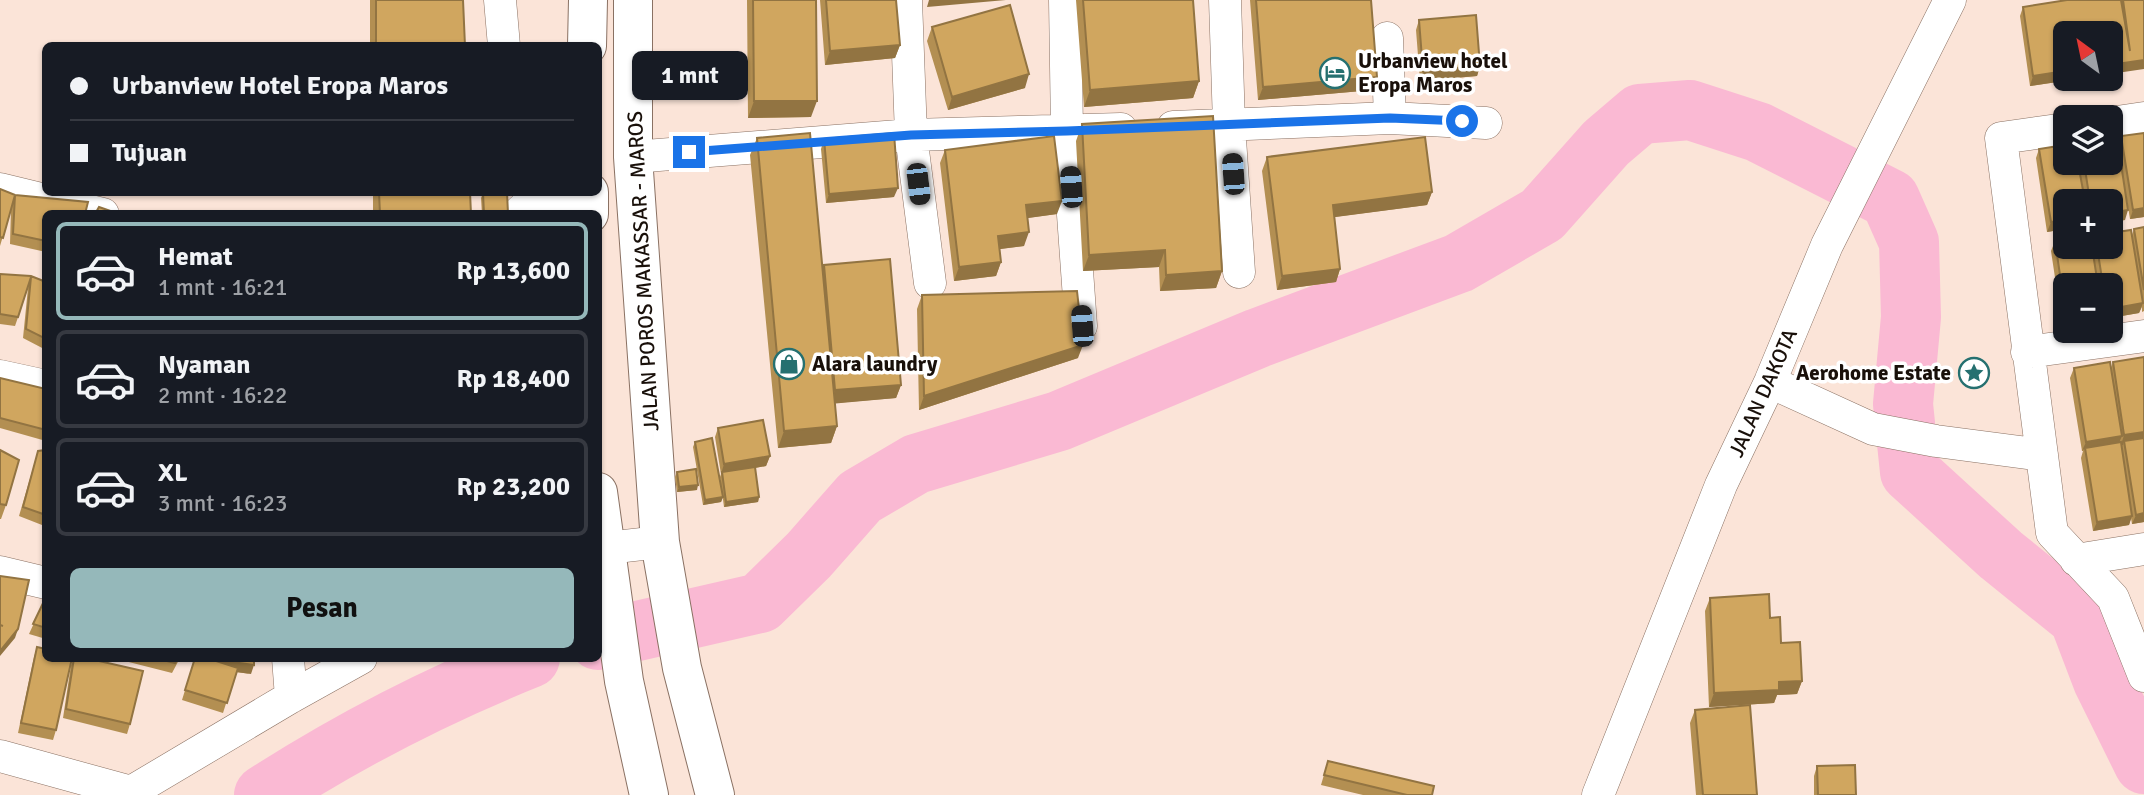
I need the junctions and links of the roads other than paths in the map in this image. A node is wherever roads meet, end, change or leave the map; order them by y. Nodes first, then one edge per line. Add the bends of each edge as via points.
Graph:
1 (500, 0) edge
2 (588, 0) edge
3 (633, 0) edge
4 (906, 0) edge
5 (1065, 0) edge
6 (1225, 0) edge
7 (1950, 0) edge
8 (1387, 38) dead end
9 (504, 42) edge
10 (587, 42) edge
11 (1390, 118) junction
12 (2144, 118) edge
13 (2123, 121) edge
14 (1486, 123) dead end
15 (1229, 124) junction
16 (1067, 131) junction
17 (2053, 131) edge
18 (911, 135) junction
19 (633, 157) junction
20 (0, 189) edge
21 (589, 201) edge
22 (519, 205) edge
23 (87, 210) edge
24 (1240, 272) dead end
25 (930, 284) dead end
26 (1082, 326) edge
27 (2144, 336) edge
28 (2027, 352) junction
29 (0, 376) edge
30 (1770, 382) junction
31 (42, 385) edge
32 (2042, 455) junction
33 (660, 542) junction
34 (602, 549) edge
35 (2144, 549) edge
36 (2076, 559) junction
37 (0, 572) edge
38 (42, 582) edge
39 (288, 662) edge
40 (354, 662) edge
41 (2144, 676) edge
42 (291, 697) junction
43 (0, 757) edge
44 (128, 793) edge
45 (649, 795) edge
46 (715, 795) edge
47 (1598, 795) edge

1 - 9 street
2 - 10 highway
3 - 19 highway, JALAN POROS MAKASSAR - MAROS
4 - 18 street
5 - 16 street
6 - 15 street
7 - 30 street, JALAN DAKOTA via 1827,245
8 - 11 street
11 - 14 street
11 - 15 street
12 - 13 street
15 - 16 street
15 - 24 street
16 - 18 street
16 - 26 street
17 - 28 street via 2001,138
18 - 19 street
18 - 25 street
19 - 33 highway, JALAN POROS MAKASSAR - MAROS
20 - 23 street
21 - 22 street
27 - 28 street
28 - 32 street
29 - 31 street
30 - 32 street via 1874,429
30 - 47 street, JALAN DAKOTA via 1721,485
32 - 36 street via 2052,533
33 - 34 street
33 - 46 highway, JALAN POROS MAKASSAR - MAROS via 682,668
34 - 45 highway
35 - 36 street
36 - 41 street via 2113,598
37 - 38 street
39 - 42 street
40 - 42 street
42 - 44 street
43 - 44 street

